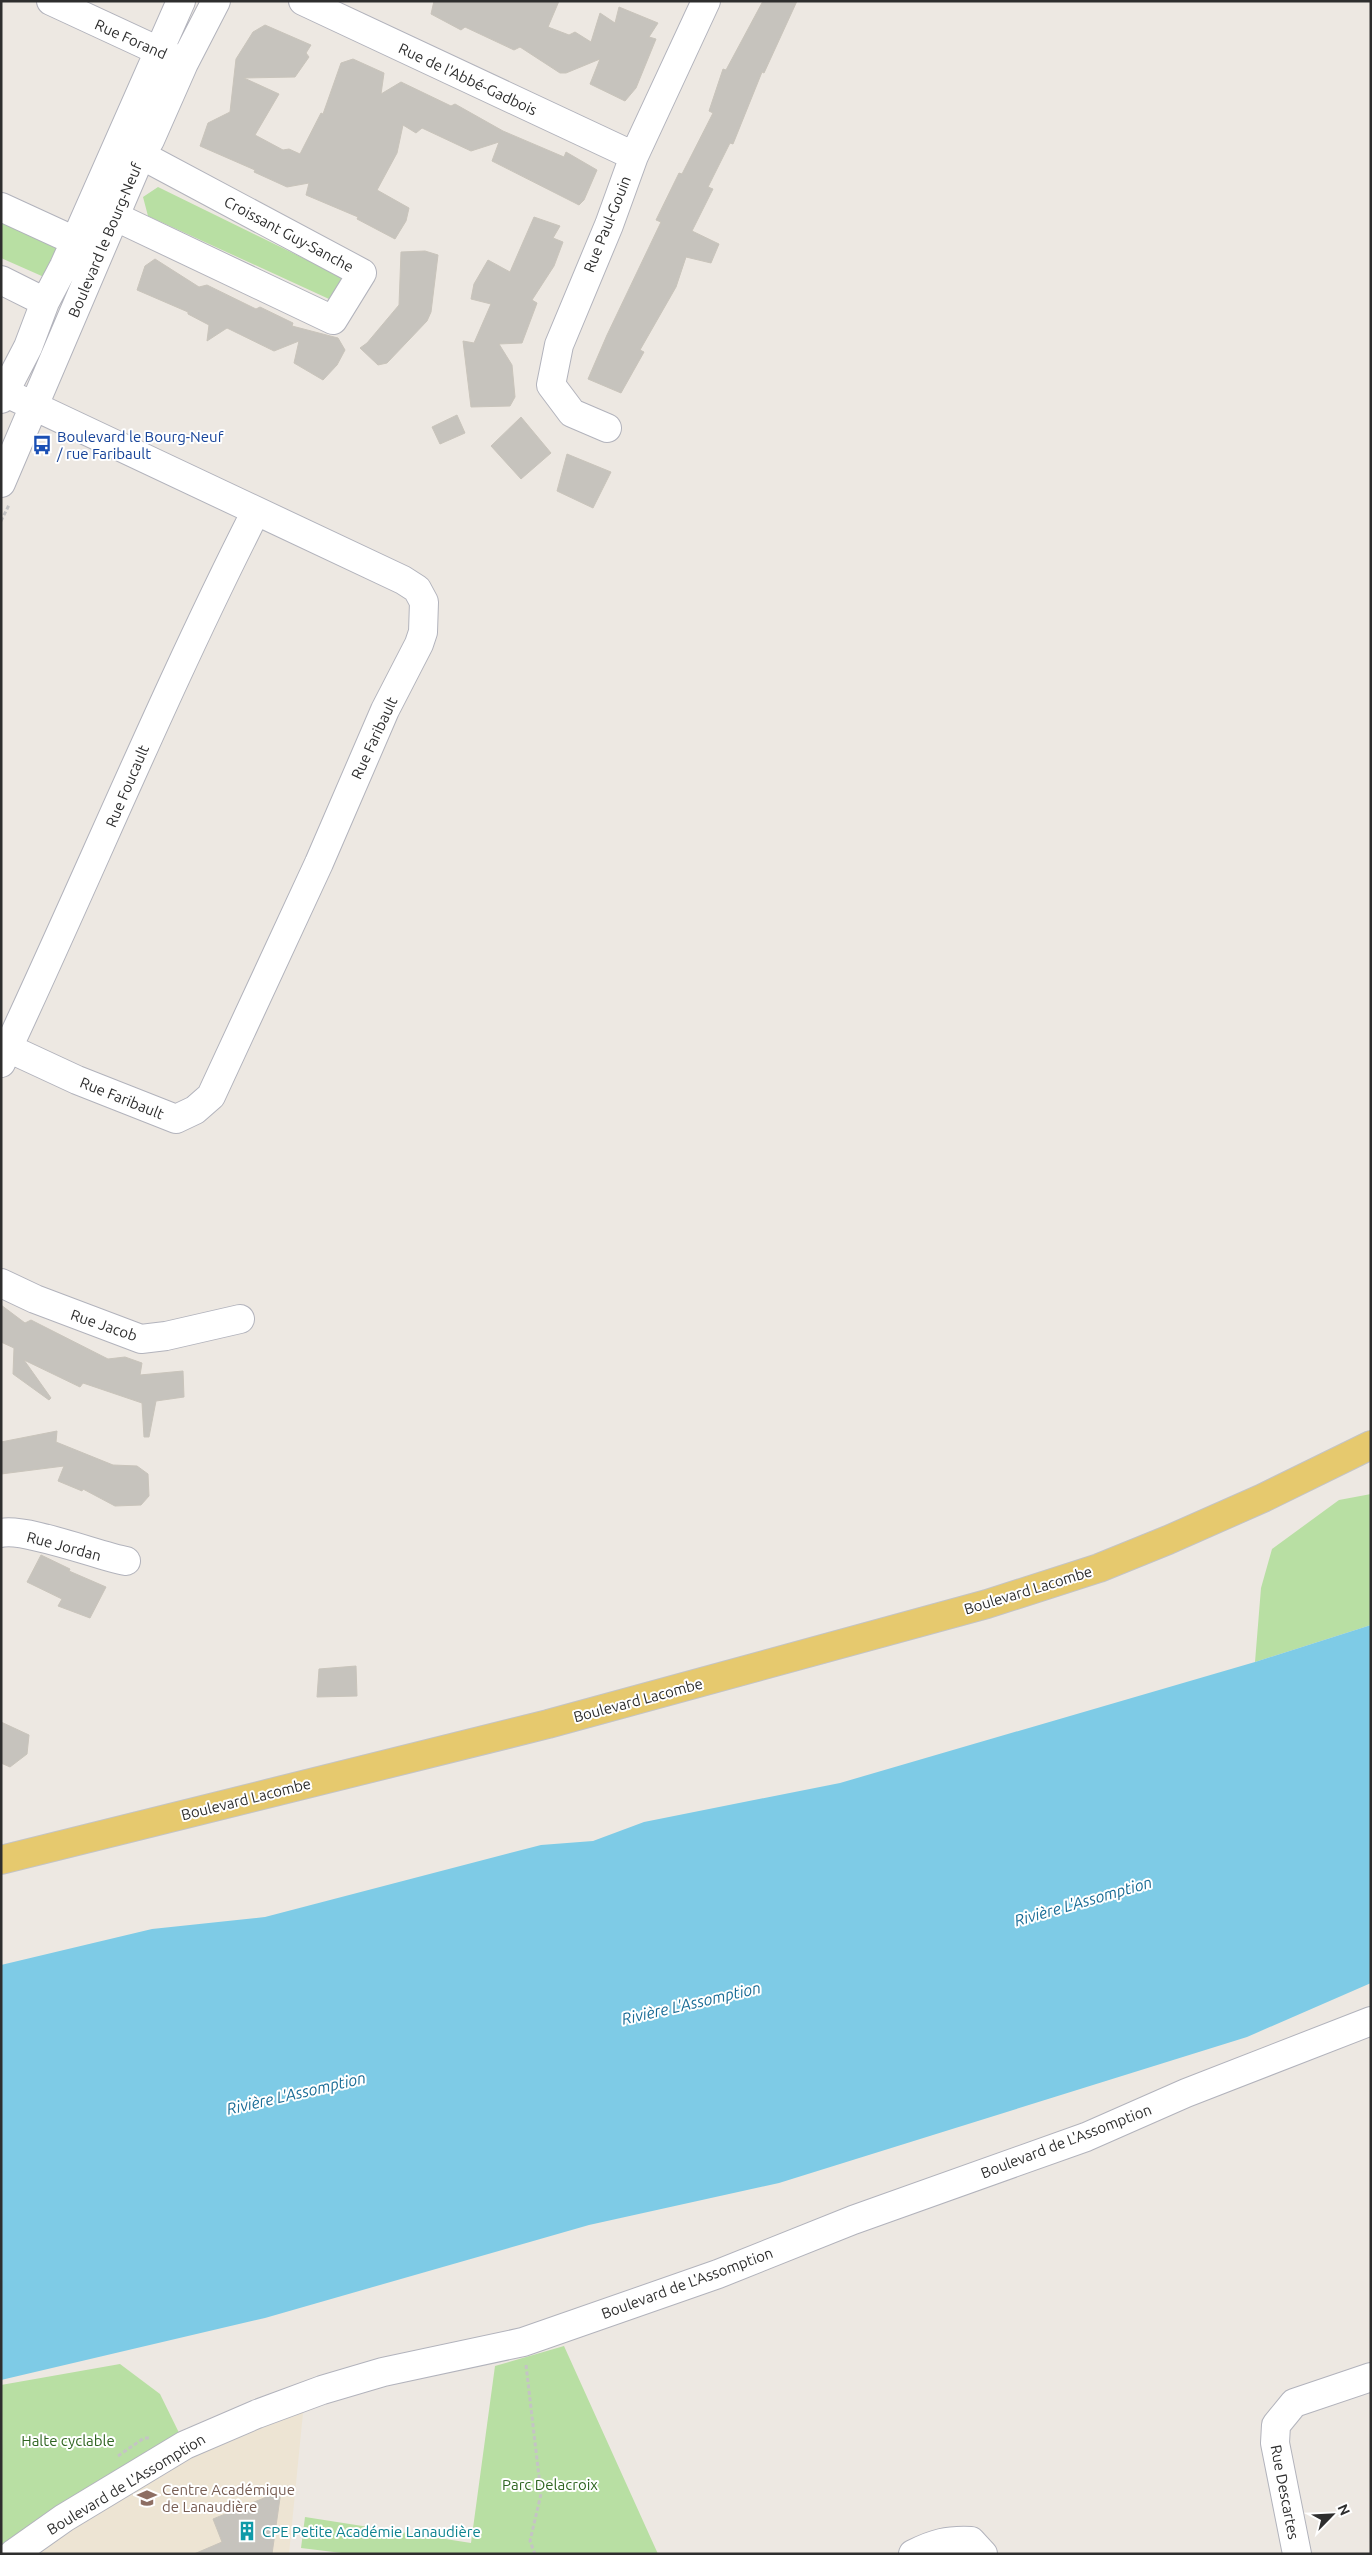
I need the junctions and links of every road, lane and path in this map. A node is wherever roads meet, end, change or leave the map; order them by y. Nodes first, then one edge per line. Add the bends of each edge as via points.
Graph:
1 (51, 1) edge
2 (181, 1) edge
3 (216, 1) edge
4 (303, 1) edge
5 (706, 1) edge
6 (158, 50) junction
7 (184, 64) junction
8 (141, 155) junction
9 (634, 156) junction
10 (1, 207) edge
11 (116, 217) junction
12 (75, 241) junction
13 (1, 280) edge
14 (45, 302) junction
15 (3, 395) edge
16 (35, 406) junction
17 (607, 428) dead end
18 (1, 483) edge
19 (256, 511) junction
20 (5, 1056) edge
21 (1, 1282) edge
22 (240, 1319) dead end
23 (1371, 1444) edge
24 (1, 1534) edge
25 (126, 1561) dead end
26 (1, 1860) edge
27 (1371, 2021) edge
28 (524, 2342) junction
29 (1371, 2377) edge
30 (1303, 2552) edge
31 (13, 2554) edge
32 (535, 2554) edge
33 (912, 2554) edge
34 (983, 2554) edge

1 - 6 street, Rue Forand
2 - 6 street, Boulevard le Bourg-Neuf
3 - 7 street, Boulevard le Bourg-Neuf
4 - 9 street, Rue de l'Abbé-Gadbois
5 - 9 street, Rue Paul-Gouin
6 - 7 street, Rue Forand
6 - 12 street, Boulevard le Bourg-Neuf
7 - 8 street, Boulevard le Bourg-Neuf
8 - 11 street, Boulevard le Bourg-Neuf
8 - 11 street, Croissant Guy-Sanche via 362,272 332,320
9 - 17 street, Rue Paul-Gouin via 559,345 551,385 572,413
10 - 12 street
11 - 16 street, Boulevard le Bourg-Neuf
12 - 14 street, Boulevard le Bourg-Neuf
13 - 14 street
14 - 15 street, Boulevard le Bourg-Neuf via 28,347
15 - 16 street, Rue Faribault
16 - 18 street, Boulevard le Bourg-Neuf
16 - 19 street, Rue Faribault
19 - 20 street, Rue Foucault via 180,664
19 - 20 street, Rue Faribault via 417,589 424,602 423,632 221,1077 211,1096 195,1110 176,1119
21 - 22 street, Rue Jacob via 35,1299 141,1339
23 - 26 main road, Boulevard Lacombe via 1263,1498 1099,1568 988,1604 548,1724
24 - 25 street, Rue Jordan via 16,1534
27 - 28 street, Boulevard de L'Assomption via 1186,2093 1086,2137 853,2220 718,2274
28 - 31 street, Boulevard de L'Assomption via 383,2372 257,2414 185,2446 64,2518
28 - 32 path via 541,2494 530,2541
29 - 30 street, Rue Descartes via 1294,2403 1276,2425 1275,2442
33 - 34 street via 934,2543 953,2540 971,2541

